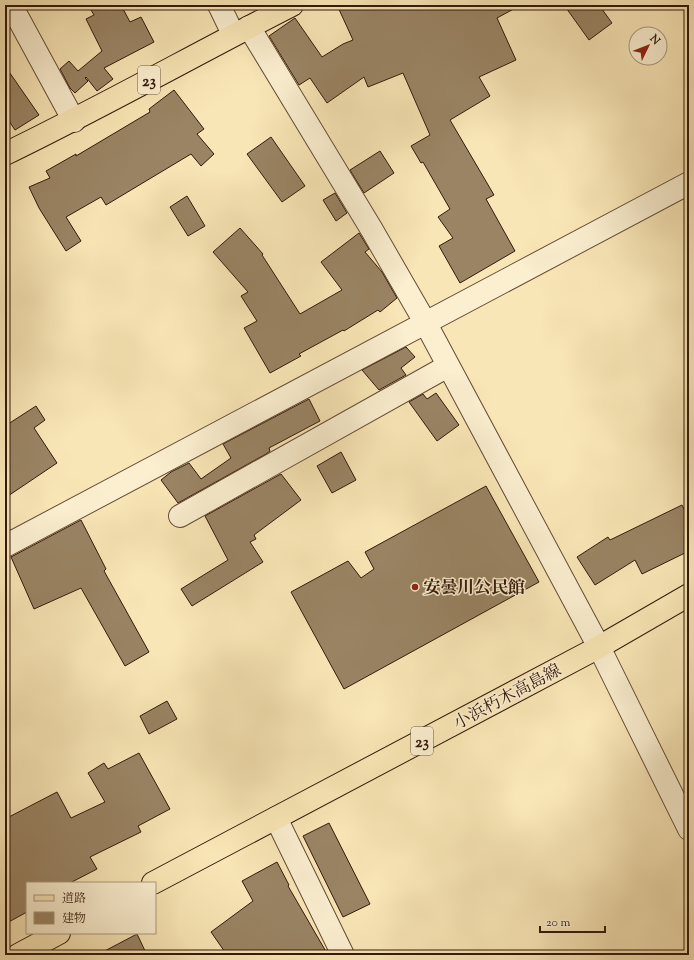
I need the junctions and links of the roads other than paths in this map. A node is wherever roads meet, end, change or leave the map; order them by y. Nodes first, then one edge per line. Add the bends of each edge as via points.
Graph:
1 (11, 5) edge
2 (219, 5) edge
3 (292, 5) edge
4 (241, 31) junction
5 (74, 121) junction
6 (5, 154) edge
7 (689, 183) edge
8 (425, 322) junction
9 (448, 366) junction
10 (180, 516) dead end
11 (5, 546) edge
12 (689, 595) edge
13 (598, 647) junction
14 (276, 818) junction
15 (689, 829) edge
16 (156, 882) edge
17 (57, 934) edge
18 (18, 955) edge
19 (343, 955) edge

1 - 5 street
2 - 4 street
3 - 4 main road, 23
4 - 5 main road, 23
4 - 8 street via 372,230
5 - 6 main road, 23
7 - 8 street
8 - 9 street
8 - 11 street
9 - 10 street
9 - 13 street
12 - 13 main road, 小浜朽木高島線 / 23
13 - 14 main road, 小浜朽木高島線 / 23
13 - 15 street
14 - 16 main road, 小浜朽木高島線 / 23
14 - 19 street
17 - 18 main road

